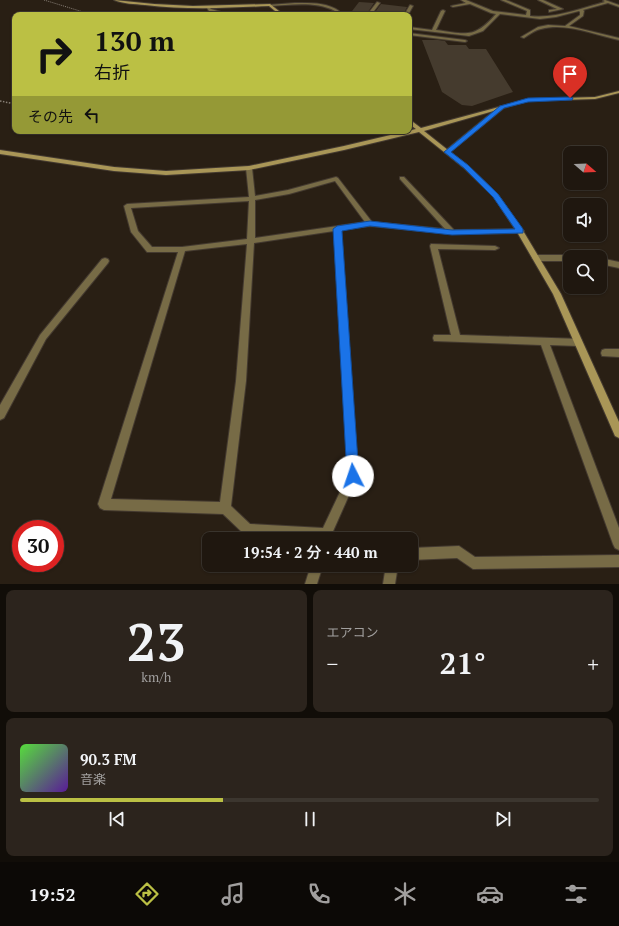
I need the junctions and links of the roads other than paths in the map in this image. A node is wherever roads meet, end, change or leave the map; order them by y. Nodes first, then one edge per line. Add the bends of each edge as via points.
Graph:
1 (116, 0) edge
2 (274, 0) edge
3 (322, 0) edge
4 (450, 0) edge
5 (463, 0) edge
6 (503, 0) edge
7 (540, 0) edge
8 (594, 0) edge
9 (609, 2) junction
10 (378, 3) dead end
11 (470, 3) junction
12 (270, 5) junction
13 (461, 5) junction
14 (317, 6) junction
15 (411, 6) dead end
16 (454, 6) dead end
17 (619, 6) edge
18 (209, 8) junction
19 (579, 10) junction
20 (443, 11) dead end
21 (218, 12) edge
22 (278, 12) edge
23 (336, 12) edge
24 (371, 12) edge
25 (408, 12) edge
26 (498, 14) junction
27 (528, 14) junction
28 (566, 27) junction
29 (412, 28) edge
30 (434, 30) junction
31 (412, 34) edge
32 (523, 37) dead end
33 (619, 39) edge
34 (465, 41) dead end
35 (619, 92) edge
36 (502, 107) junction
37 (412, 123) edge
38 (420, 130) junction
39 (412, 132) edge
40 (403, 134) edge
41 (0, 152) edge
42 (447, 152) junction
43 (249, 168) junction
44 (402, 178) dead end
45 (252, 199) junction
46 (370, 224) junction
47 (337, 229) junction
48 (520, 231) junction
49 (452, 232) junction
50 (251, 241) junction
51 (182, 248) junction
52 (496, 248) dead end
53 (536, 258) junction
54 (563, 258) edge
55 (105, 261) dead end
56 (607, 262) edge
57 (619, 265) edge
58 (437, 338) dead end
59 (456, 338) junction
60 (544, 341) junction
61 (578, 342) junction
62 (605, 353) dead end
63 (619, 353) edge
64 (0, 415) edge
65 (619, 433) edge
66 (225, 508) junction
67 (270, 532) edge
68 (327, 532) edge
69 (619, 544) edge
70 (418, 554) edge
71 (619, 560) edge
72 (315, 572) edge
73 (391, 572) edge
74 (311, 584) edge
75 (389, 584) edge

1 - 18 street via 142,5
2 - 12 street
3 - 14 street
4 - 13 street
5 - 11 street
6 - 27 street via 529,11
7 - 27 street via 561,9
8 - 9 street
9 - 17 street
9 - 19 street via 586,6
10 - 24 street
11 - 13 street
11 - 26 street
12 - 14 street
12 - 18 street
12 - 22 street
13 - 16 street
14 - 23 street via 333,7 338,10
15 - 25 street
18 - 21 street
19 - 27 street via 549,17
19 - 28 street via 582,11 582,15
20 - 30 street
26 - 27 street
26 - 30 street via 478,34
28 - 32 street via 539,28
28 - 33 street
29 - 30 street
31 - 34 street
35 - 36 street via 595,98 528,100
36 - 38 street
36 - 42 street
37 - 38 street
38 - 39 street
38 - 42 street
40 - 43 street
41 - 43 street via 114,169 166,173
42 - 48 street via 496,196
43 - 45 street
44 - 49 street
45 - 46 street via 336,179
45 - 50 street
45 - 51 street via 128,206 135,232 150,250
46 - 47 street
46 - 49 street
47 - 50 street
47 - 68 street via 353,476
48 - 49 street
48 - 53 street
50 - 51 street
50 - 66 street via 241,381
51 - 66 street via 104,504
52 - 59 street via 434,246
53 - 54 street
53 - 61 street via 557,294
55 - 64 street via 43,338
56 - 57 street
58 - 59 street
59 - 60 street
60 - 61 street
60 - 69 street
61 - 65 street
62 - 63 street
66 - 67 street via 248,530
70 - 71 street via 459,552 473,563
72 - 74 street
73 - 75 street

